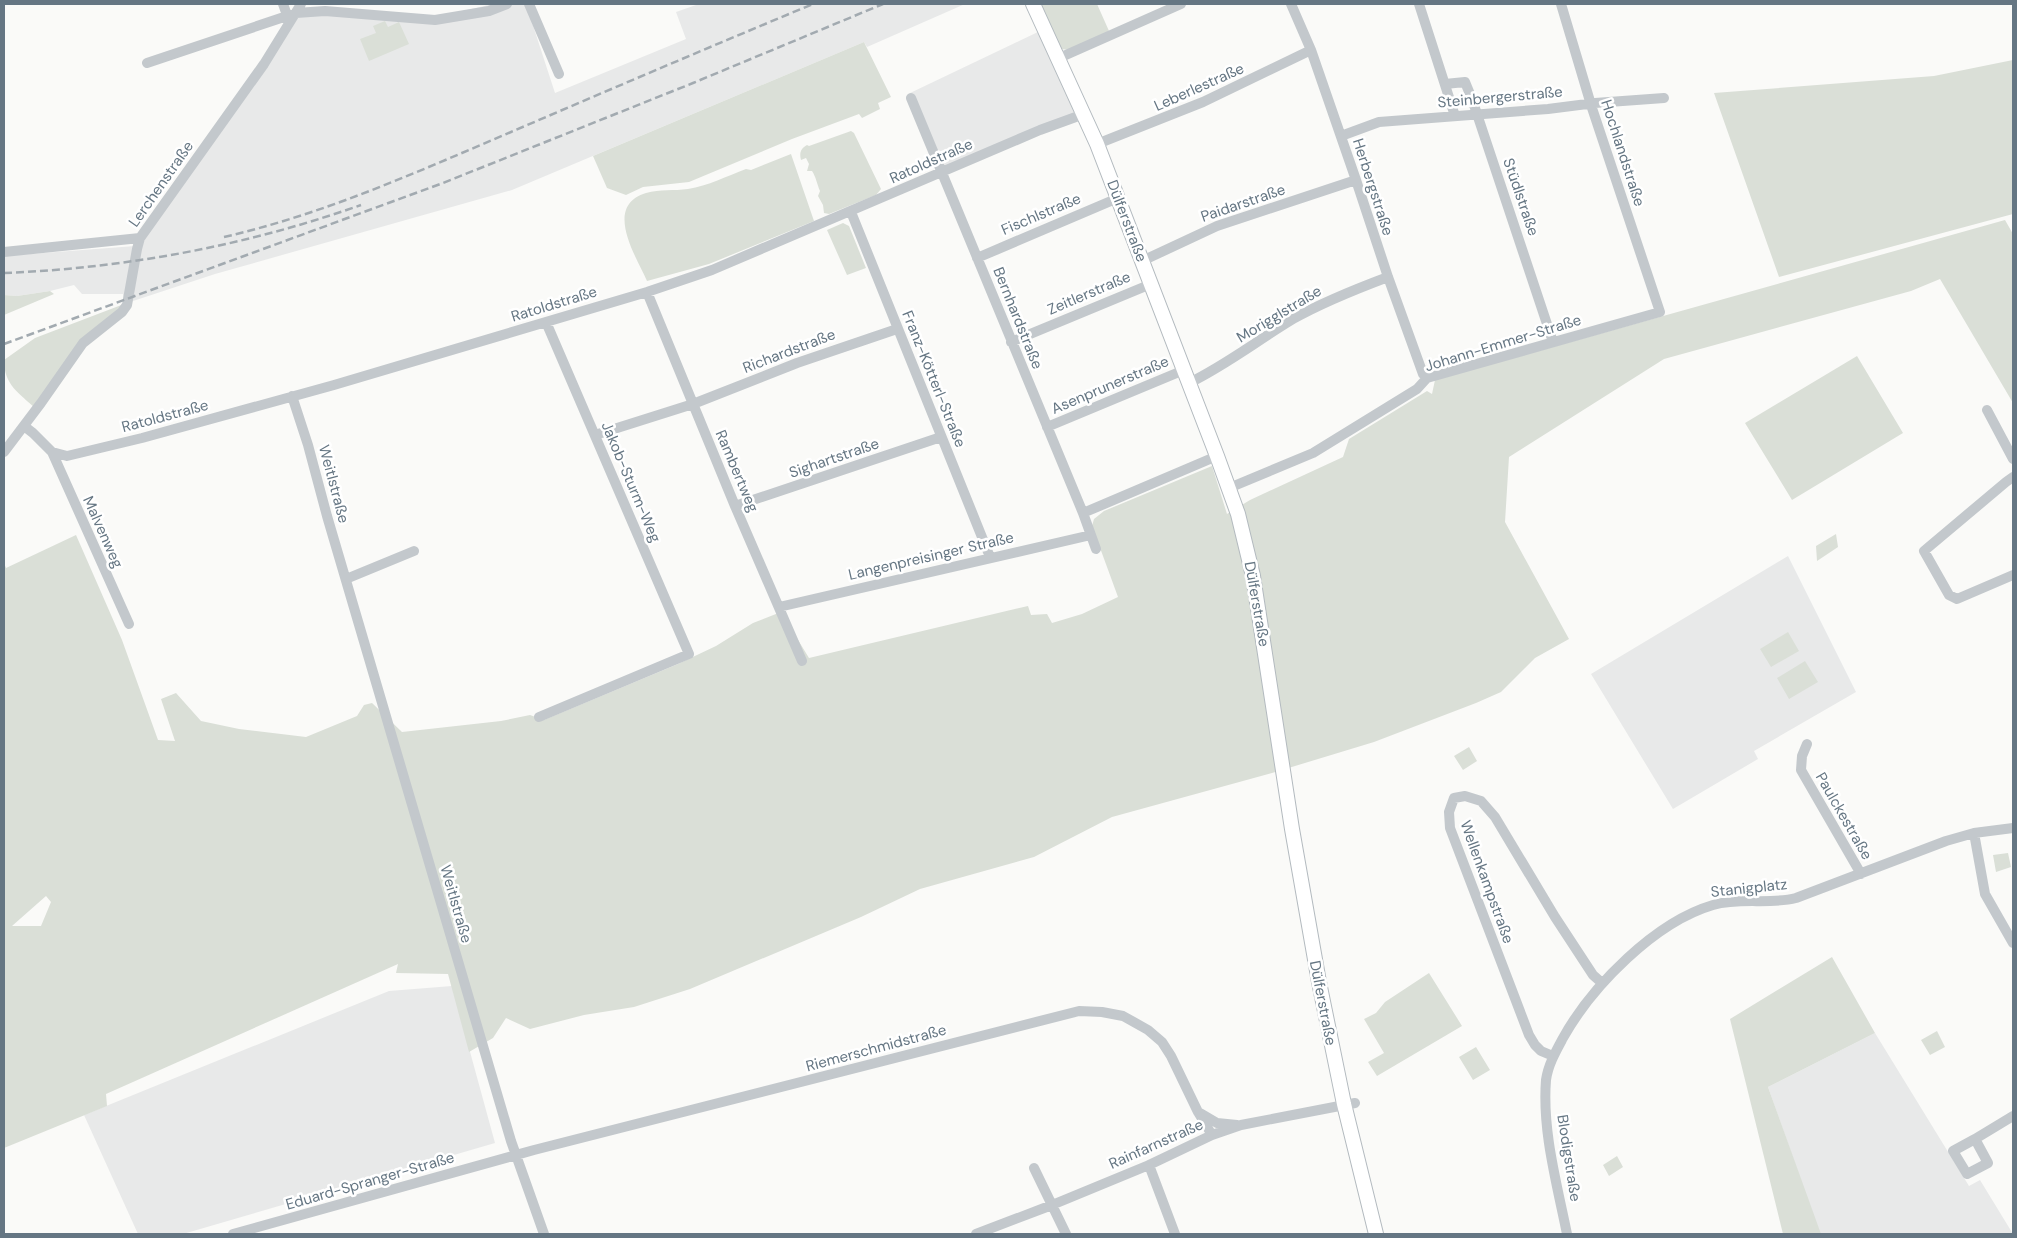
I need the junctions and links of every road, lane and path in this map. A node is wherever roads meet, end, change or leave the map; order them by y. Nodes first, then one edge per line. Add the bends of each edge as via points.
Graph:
1 (284, 4) edge
2 (301, 4) edge
3 (507, 4) edge
4 (529, 4) edge
5 (1033, 4) edge
6 (1181, 4) edge
7 (1291, 4) edge
8 (1419, 4) edge
9 (1561, 4) edge
10 (292, 14) junction
11 (1310, 50) junction
12 (1059, 58) junction
13 (147, 63) dead end
14 (559, 74) dead end
15 (1445, 84) junction
16 (911, 98) dead end
17 (1664, 98) dead end
18 (1591, 103) junction
19 (1084, 114) junction
20 (1477, 114) junction
21 (1455, 116) junction
22 (1341, 136) junction
23 (1097, 144) junction
24 (940, 173) junction
25 (1356, 180) junction
26 (1118, 198) junction
27 (851, 212) junction
28 (140, 238) junction
29 (4, 252) edge
30 (977, 258) junction
31 (1142, 261) junction
32 (1388, 277) junction
33 (1150, 284) junction
34 (647, 292) junction
35 (1660, 312) joint
36 (546, 322) junction
37 (897, 329) junction
38 (1011, 342) junction
39 (1553, 342) junction
40 (1186, 377) junction
41 (1427, 378) junction
42 (292, 396) junction
43 (693, 404) junction
44 (1987, 410) dead end
45 (24, 426) junction
46 (1047, 427) junction
47 (595, 435) junction
48 (941, 437) junction
49 (4, 452) edge
50 (52, 452) junction
51 (1217, 456) junction
52 (2013, 460) edge
53 (2013, 477) edge
54 (1229, 488) junction
55 (736, 506) junction
56 (1083, 513) junction
57 (1090, 535) junction
58 (1096, 549) dead end
59 (414, 551) dead end
60 (990, 557) junction
61 (2013, 575) edge
62 (346, 579) junction
63 (779, 607) junction
64 (129, 624) dead end
65 (802, 661) dead end
66 (539, 717) dead end
67 (1807, 744) dead end
68 (2013, 828) edge
69 (1974, 833) junction
70 (1861, 874) junction
71 (1647, 942) joint
72 (2013, 943) edge
73 (1602, 983) junction
74 (1553, 1056) junction
75 (1349, 1104) junction
76 (1198, 1112) junction
77 (2013, 1116) edge
78 (1241, 1125) junction
79 (1212, 1135) junction
80 (1975, 1138) dead end
81 (515, 1156) junction
82 (1148, 1165) junction
83 (1034, 1168) dead end
84 (1052, 1205) junction
85 (233, 1234) edge
86 (544, 1234) edge
87 (976, 1234) edge
88 (1066, 1234) edge
89 (1175, 1234) edge
90 (1376, 1234) edge
91 (1567, 1234) edge

1 - 10 street
2 - 10 street, Lerchenstraße
3 - 10 street via 489,11 434,20 325,11
4 - 14 street
5 - 12 main road, Dülferstraße
6 - 12 street
7 - 11 street, Herbergstraße
8 - 15 street
9 - 18 street, Hochlandstraße
10 - 13 street
10 - 28 street, Lerchenstraße via 264,64
11 - 22 street, Herbergstraße
11 - 23 street, Leberlestraße via 1203,102
12 - 19 main road, Dülferstraße
15 - 20 street, Stüdlstraße via 1465,82
15 - 21 street
16 - 24 street, Bernhardstraße
17 - 18 street, Steinbergerstraße
18 - 20 street, Steinbergerstraße
18 - 35 street, Hochlandstraße
19 - 23 main road, Dülferstraße
19 - 24 street, Ratoldstraße
20 - 21 street, Steinbergerstraße
20 - 39 street, Stüdlstraße
21 - 22 street, Steinbergerstraße via 1379,122
22 - 25 street, Herbergstraße
23 - 26 main road, Dülferstraße
24 - 27 street, Ratoldstraße
24 - 30 street, Bernhardstraße
25 - 31 street, Paidarstraße via 1217,226
25 - 32 street, Herbergstraße
26 - 30 street, Fischlstraße
26 - 31 main road, Dülferstraße
27 - 34 street, Ratoldstraße via 712,270
27 - 37 street, Franz-Kötterl-Straße
28 - 29 street
28 - 45 street, Lerchenstraße via 128,305 83,343
30 - 38 street, Bernhardstraße
31 - 33 main road, Dülferstraße
32 - 40 street, Morigglstraße via 1294,319 1225,364
32 - 41 street, Herbergstraße
33 - 38 street, Zeitlerstraße
33 - 40 main road, Dülferstraße
34 - 36 street, Ratoldstraße
34 - 43 street, Rambertweg
35 - 39 street, Johann-Emmer-Straße
36 - 42 street, Ratoldstraße
36 - 47 street, Jakob-Sturm-Weg
37 - 43 street, Richardstraße via 797,363
37 - 48 street, Franz-Kötterl-Straße
38 - 46 street, Bernhardstraße
39 - 41 street, Johann-Emmer-Straße
40 - 46 street, Asenprunerstraße
40 - 51 main road, Dülferstraße
41 - 54 street, Johann-Emmer-Straße via 1417,390 1313,453
42 - 50 street, Ratoldstraße via 77,455
42 - 62 street, Weitlstraße
43 - 47 street, Richardstraße
43 - 55 street, Rambertweg
44 - 52 street
45 - 49 street, Lerchenstraße
45 - 50 street
46 - 56 street, Bernhardstraße
47 - 66 street, Jakob-Sturm-Weg via 688,654
48 - 55 street, Sighartstraße
48 - 60 street, Franz-Kötterl-Straße
50 - 64 street, Malvenweg
51 - 54 main road, Dülferstraße
51 - 56 street
53 - 61 street via 1924,551 1949,595 1957,599
54 - 75 main road, Dülferstraße via 1253,576 1302,890
55 - 63 street, Rambertweg
56 - 57 street, Bernhardstraße
57 - 58 street, Bernhardstraße
57 - 60 street, Langenpreisinger Straße
59 - 62 street
60 - 63 street, Langenpreisinger Straße
62 - 81 street, Weitlstraße
63 - 65 street, Rambertweg
67 - 70 street, Paulckestraße via 1801,770
68 - 69 street, Stanigplatz
69 - 70 street, Stanigplatz
69 - 72 street via 1985,894
70 - 71 street, Stanigplatz via 1788,900 1715,904 1681,918
71 - 73 street, Blodigstraße
73 - 74 street, Blodigstraße via 1572,1021
73 - 74 street, Wellenkampstraße via 1593,975 1560,924 1495,817 1481,802 1465,796 1454,798 1449,812 1450,828 1491,941 1528,1035 1541,1051
74 - 91 street, Blodigstraße via 1546,1080 1546,1120
75 - 78 street, Rainfarnstraße
75 - 90 main road, Dülferstraße
76 - 78 street via 1217,1123
76 - 79 street, Riemerschmidstraße
76 - 81 street, Riemerschmidstraße via 1171,1056 1162,1042 1148,1030 1123,1016 1079,1012
77 - 80 street
78 - 79 street, Rainfarnstraße
79 - 82 street, Rainfarnstraße
81 - 85 street, Eduard-Spranger-Straße
81 - 86 street, Weitlstraße
82 - 84 street, Rainfarnstraße
82 - 89 street
83 - 84 street
84 - 87 street, Rainfarnstraße
84 - 88 street

